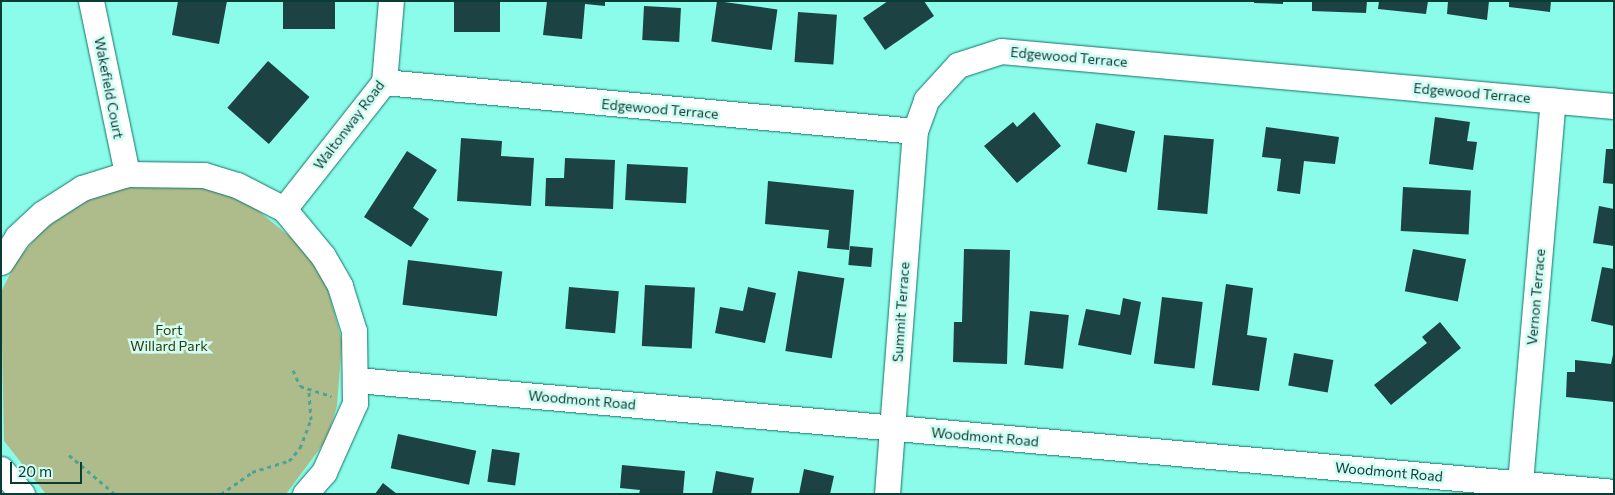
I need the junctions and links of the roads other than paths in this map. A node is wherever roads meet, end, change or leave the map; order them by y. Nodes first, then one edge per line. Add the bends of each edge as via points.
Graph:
1 (92, 1) edge
2 (391, 1) edge
3 (384, 82) junction
4 (1553, 100) junction
5 (1614, 106) edge
6 (915, 131) junction
7 (126, 174) junction
8 (284, 210) junction
9 (1, 262) edge
10 (356, 392) junction
11 (893, 428) junction
12 (1, 469) edge
13 (1519, 489) edge
14 (1614, 492) edge
15 (22, 494) edge
16 (305, 494) edge
17 (887, 494) edge

1 - 7 street, Wakefield Court
2 - 3 street, Waltonway Road
3 - 6 street, Edgewood Terrace
3 - 8 street, Waltonway Road
4 - 5 street, Edgewood Terrace
4 - 6 street, Edgewood Terrace via 1001,51 977,56 941,78 926,100
4 - 13 street, Vernon Terrace
6 - 11 street, Summit Terrace
7 - 8 street via 204,176 236,185
7 - 9 street via 82,188 43,213 17,238
8 - 10 street via 314,243 340,286 354,331
10 - 11 street, Woodmont Road
10 - 16 street via 324,472
11 - 13 street, Woodmont Road
11 - 17 street, Summit Terrace
12 - 15 street
13 - 14 street, Woodmont Road

